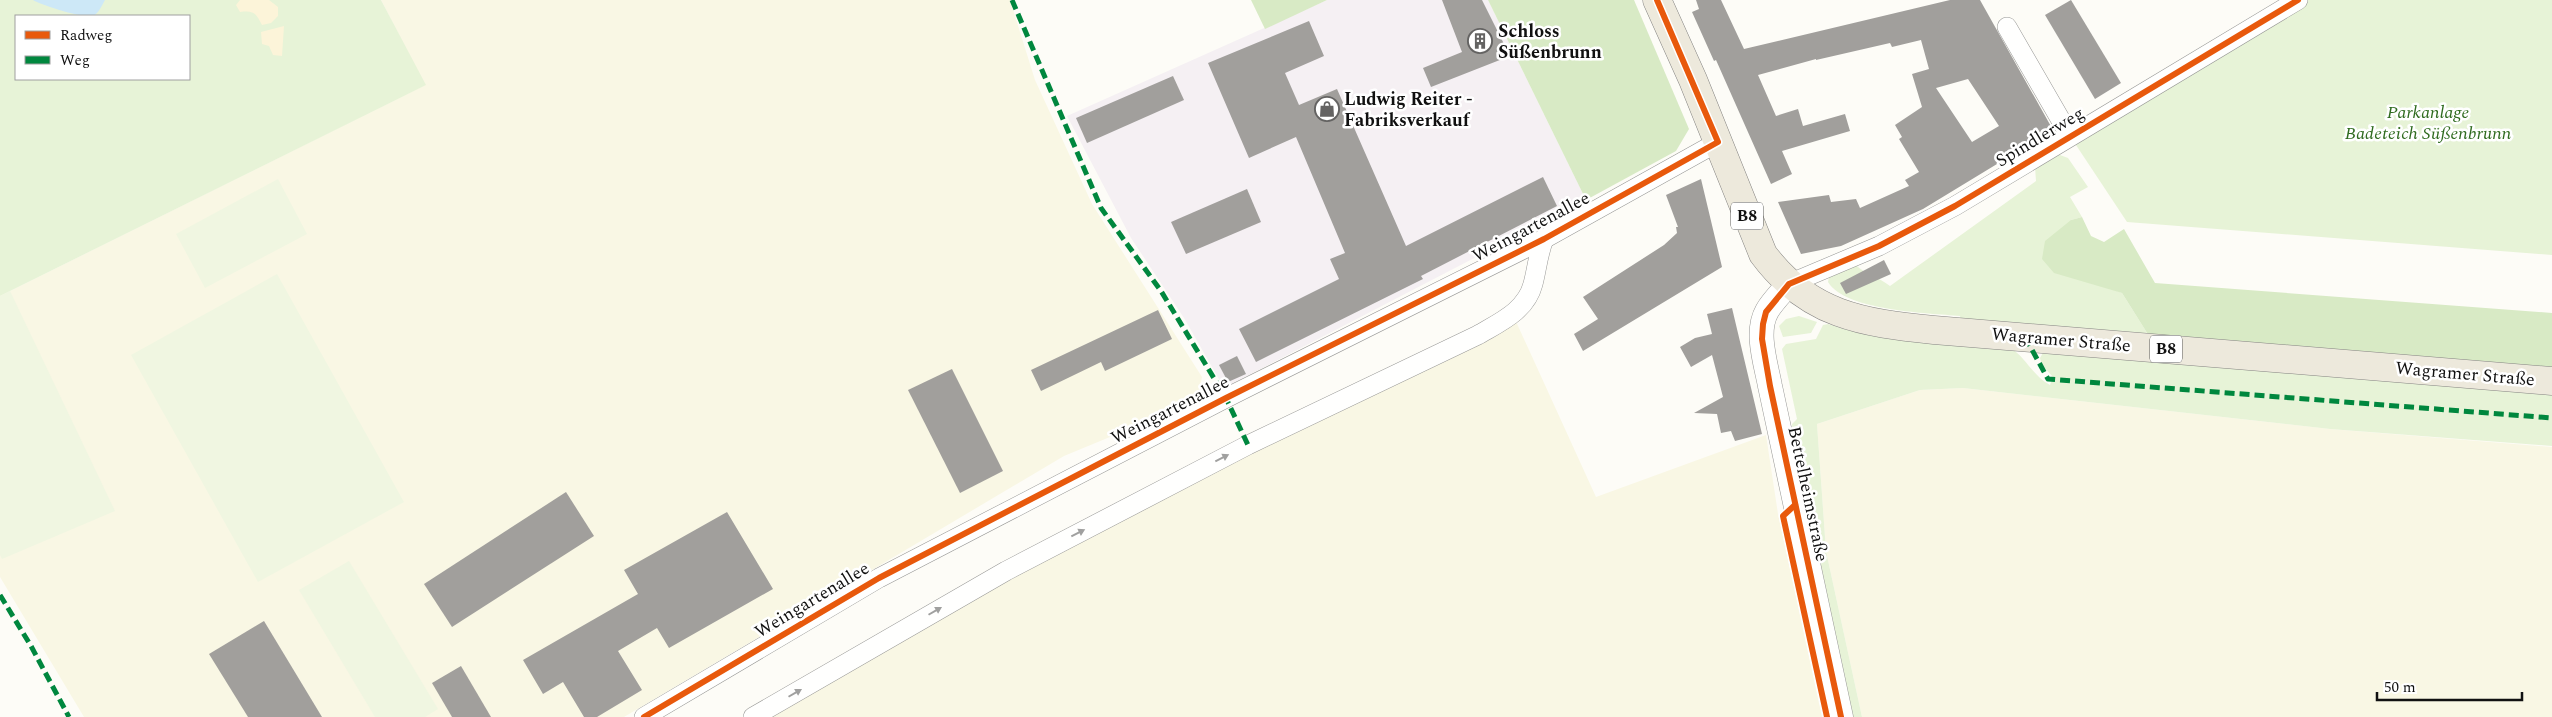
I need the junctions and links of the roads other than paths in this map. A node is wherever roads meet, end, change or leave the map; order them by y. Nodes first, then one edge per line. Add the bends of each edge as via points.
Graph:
1 (1657, 0) edge
2 (2298, 0) edge
3 (2007, 27) dead end
4 (2070, 136) junction
5 (1718, 142) junction
6 (1544, 239) junction
7 (1789, 284) junction
8 (2552, 381) edge
9 (644, 717) edge
10 (752, 717) edge
11 (1841, 717) edge

1 - 5 main road, B8
2 - 4 street, Spindlerweg
3 - 4 street
4 - 7 street, Spindlerweg via 1955,206 1879,246
5 - 6 street, Weingartenallee
5 - 7 main road, B8 via 1761,249
6 - 9 street, Weingartenallee via 1226,398 879,578
10 -> 6 street, Weingartenallee via 1006,570 1248,445 1478,335 1512,315 1533,285 1538,253
7 - 8 main road, Wagramer Straße / B8 via 1834,312 1888,325
7 - 11 street, Bettelheimstraße via 1766,312 1762,339

